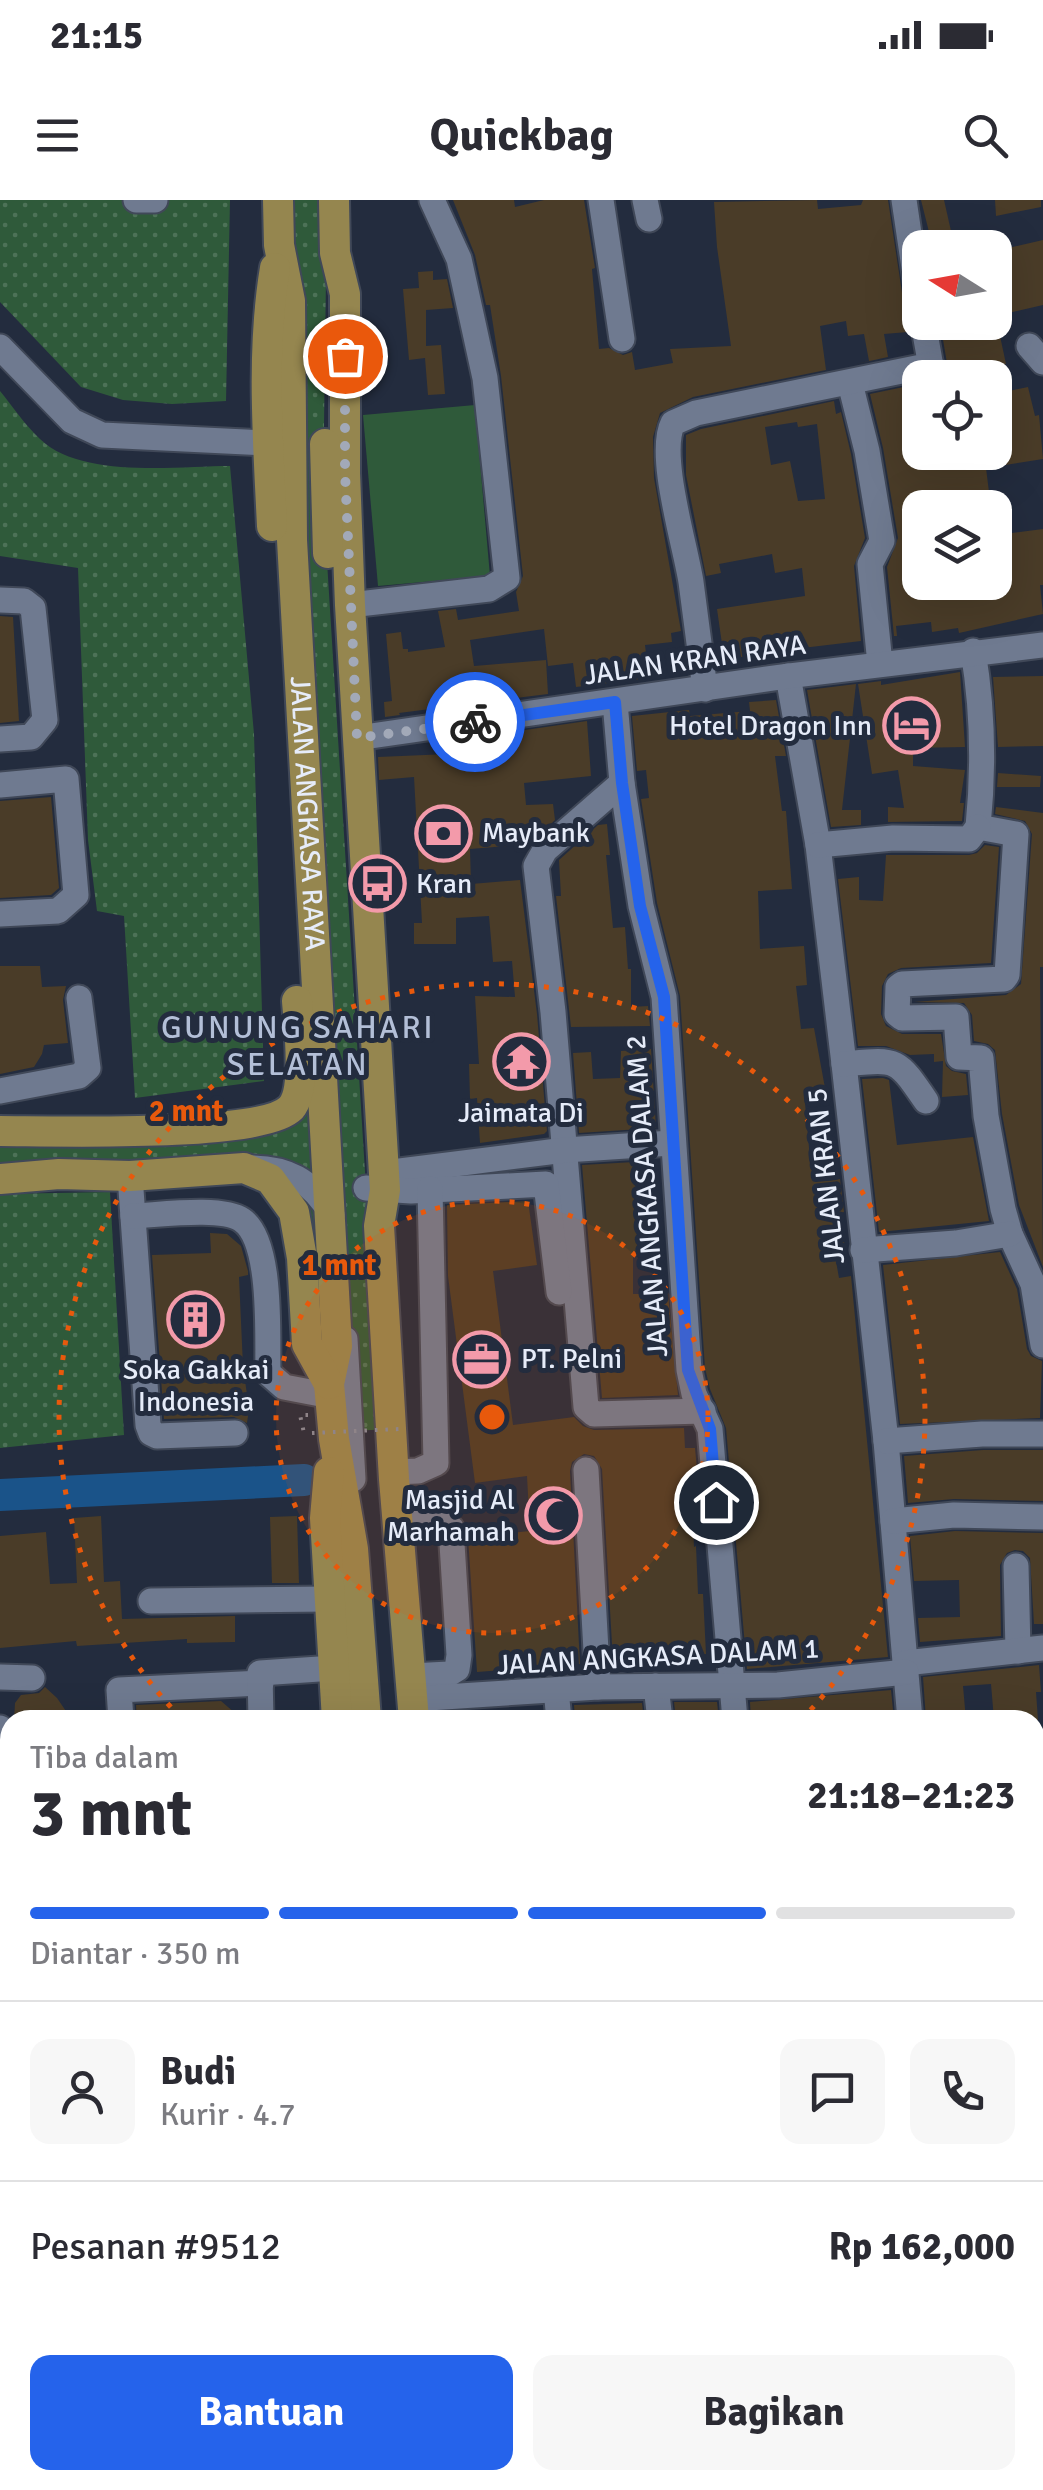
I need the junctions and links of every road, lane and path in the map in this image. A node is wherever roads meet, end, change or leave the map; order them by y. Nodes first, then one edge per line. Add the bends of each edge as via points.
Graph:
1 (136, 200) edge
2 (155, 200) edge
3 (278, 200) edge
4 (432, 200) edge
5 (600, 200) edge
6 (904, 200) edge
7 (338, 202) edge
8 (908, 230) edge
9 (279, 245) junction
10 (335, 253) junction
11 (622, 340) dead end
12 (0, 347) edge
13 (902, 375) edge
14 (850, 383) junction
15 (268, 443) junction
16 (0, 600) edge
17 (350, 605) junction
18 (1043, 645) edge
19 (973, 651) junction
20 (880, 664) junction
21 (788, 676) junction
22 (705, 689) junction
23 (615, 702) junction
24 (357, 738) junction
25 (0, 739) edge
26 (622, 783) junction
27 (0, 785) edge
28 (978, 827) junction
29 (818, 845) junction
30 (367, 890) junction
31 (0, 914) edge
32 (348, 914) junction
33 (293, 915) junction
34 (314, 944) junction
35 (80, 998) dead end
36 (309, 1019) junction
37 (844, 1064) junction
38 (0, 1091) edge
39 (926, 1102) dead end
40 (0, 1131) edge
41 (672, 1143) junction
42 (564, 1150) junction
43 (244, 1168) junction
44 (130, 1176) junction
45 (0, 1178) edge
46 (379, 1184) junction
47 (430, 1189) junction
48 (331, 1212) junction
49 (132, 1216) junction
50 (1010, 1234) junction
51 (863, 1250) junction
52 (1038, 1283) edge
53 (558, 1292) dead end
54 (1043, 1345) edge
55 (330, 1390) junction
56 (703, 1411) junction
57 (300, 1416) dead end
58 (400, 1429) dead end
59 (235, 1433) dead end
60 (304, 1433) dead end
61 (1043, 1434) edge
62 (323, 1436) junction
63 (886, 1441) junction
64 (586, 1470) dead end
65 (394, 1475) junction
66 (1043, 1516) edge
67 (893, 1521) junction
68 (398, 1524) junction
69 (353, 1549) junction
70 (1016, 1566) dead end
71 (328, 1598) junction
72 (151, 1602) dead end
73 (1030, 1650) edge
74 (334, 1668) junction
75 (905, 1668) junction
76 (0, 1676) edge
77 (32, 1678) dead end
78 (261, 1683) junction
79 (656, 1686) junction
80 (731, 1686) junction
81 (598, 1687) junction
82 (556, 1690) junction
83 (408, 1704) edge
84 (120, 1710) edge
85 (262, 1710) edge
86 (336, 1710) edge
87 (365, 1710) edge
88 (558, 1710) edge
89 (659, 1710) edge
90 (734, 1710) edge
91 (909, 1710) edge
92 (0, 1728) edge
93 (0, 1855) edge

1 - 2 street
3 - 9 main road, JALAN ANGKASA RAYA
4 - 17 street via 459,259 486,378 508,578 489,589
5 - 11 street
6 - 8 street
7 - 10 main road, JALAN ANGKASA RAYA
9 - 15 main road, JALAN ANGKASA RAYA via 269,304
9 - 34 main road, JALAN ANGKASA RAYA via 290,302 292,540
10 - 17 main road, JALAN ANGKASA RAYA via 345,294
10 - 32 main road, JALAN ANGKASA RAYA via 326,276 325,494
12 - 15 street via 72,421 102,435
13 - 14 street
14 - 20 street via 882,541 870,564
14 - 22 street via 696,413 673,423 667,434
15 - 33 main road, JALAN ANGKASA RAYA
16 - 25 street via 33,608 46,720 31,736
17 - 24 main road, JALAN ANGKASA RAYA
18 - 19 street, JALAN KRAN RAYA
19 - 20 street, JALAN KRAN RAYA
19 - 28 street via 984,751
20 - 21 street, JALAN KRAN RAYA
21 - 22 street, JALAN KRAN RAYA
21 - 29 street, JALAN KRAN 5
22 - 23 street, JALAN KRAN RAYA
23 - 24 street, JALAN KRAN RAYA
23 - 26 street, JALAN ANGKASA DALAM 2
24 - 30 main road, JALAN ANGKASA RAYA
26 - 41 street, JALAN ANGKASA DALAM 2 via 640,906 664,997
26 - 42 street via 545,850 536,866
27 - 31 street via 66,779 76,895 58,911
28 - 29 street via 969,839
28 - 50 street via 1016,834 1006,978 902,984 898,1014 956,1017 958,1058 981,1058
29 - 37 street, JALAN KRAN 5
30 - 32 main road
30 - 46 main road, JALAN ANGKASA RAYA
32 - 46 main road, JALAN ANGKASA RAYA
33 - 34 main road
33 - 36 main road, JALAN ANGKASA RAYA
34 - 36 main road, JALAN ANGKASA RAYA
35 - 38 street via 88,1068 79,1076
36 - 40 main road, JALAN ANGKASA RAYA via 292,1107 254,1122
36 - 48 main road, JALAN ANGKASA RAYA
37 - 39 street via 896,1063
37 - 51 street, JALAN KRAN 5
41 - 42 street
41 - 56 street, JALAN ANGKASA DALAM 2 via 688,1370
42 - 46 street
42 - 56 street via 586,1407 594,1414
43 - 44 main road
43 - 48 street via 295,1174
43 - 55 main road, JALAN ANGKASA RAYA via 270,1178 294,1212 307,1344
44 - 45 main road
44 - 49 street
46 - 47 street
46 - 65 main road, JALAN ANGKASA RAYA
47 - 53 street via 546,1184
47 - 65 street via 436,1463
48 - 55 main road, JALAN ANGKASA RAYA via 337,1346
48 - 69 street via 343,1307
49 - 55 street via 223,1213 242,1220 260,1254 268,1373 284,1387
49 - 59 street via 151,1434
50 - 51 street
50 - 52 street
51 - 63 street, JALAN KRAN 5
52 - 54 street
55 - 62 main road, JALAN ANGKASA RAYA
56 - 80 street, JALAN ANGKASA DALAM 2 via 710,1429
57 - 60 path
58 - 62 path, bridge
61 - 63 street
62 - 69 main road, JALAN ANGKASA RAYA
62 - 71 main road, JALAN ANGKASA RAYA
63 - 67 street, JALAN KRAN 5
64 - 81 street
65 - 68 main road, JALAN ANGKASA RAYA
65 - 83 main road, JALAN ANGKASA RAYA via 384,1559
66 - 67 street
67 - 75 street, JALAN KRAN 5
68 - 83 main road, JALAN ANGKASA RAYA
68 - 83 street via 434,1520 451,1528 459,1655 457,1669
69 - 87 main road, JALAN ANGKASA RAYA
70 - 73 street
71 - 72 street
71 - 74 main road, JALAN ANGKASA RAYA
73 - 75 street, JALAN ANGKASA DALAM 1
74 - 78 street via 260,1673
74 - 86 main road, JALAN ANGKASA RAYA
75 - 80 street, JALAN ANGKASA DALAM 1
75 - 91 street, JALAN KRAN 5
76 - 77 street
78 - 84 street via 119,1690
78 - 85 street
79 - 80 street, JALAN ANGKASA DALAM 1
79 - 81 street, JALAN ANGKASA DALAM 1
79 - 89 street
80 - 90 street, JALAN ANGKASA DALAM 2
81 - 82 street, JALAN ANGKASA DALAM 1
82 - 83 street, JALAN ANGKASA DALAM 1
82 - 88 street
92 - 93 street

